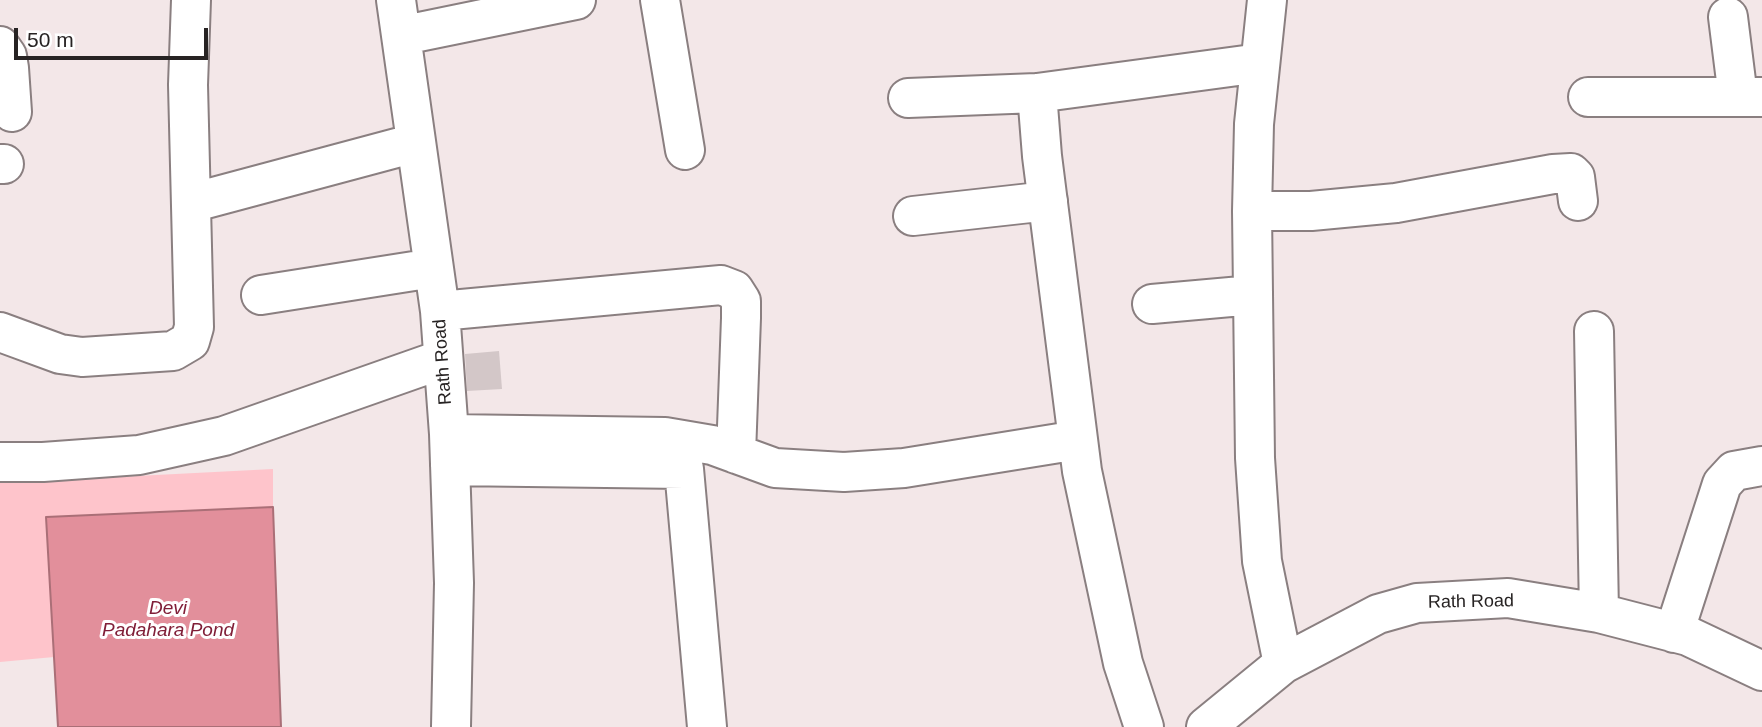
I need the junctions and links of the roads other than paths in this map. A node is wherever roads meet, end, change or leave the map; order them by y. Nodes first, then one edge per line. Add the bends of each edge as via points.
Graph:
1 (191, 0) edge
2 (396, 0) edge
3 (576, 0) edge
4 (660, 0) edge
5 (1267, 0) edge
6 (1728, 17) dead end
7 (420, 28) edge
8 (0, 47) edge
9 (1260, 63) junction
10 (1037, 93) junction
11 (1588, 97) dead end
12 (1750, 97) edge
13 (908, 98) dead end
14 (12, 112) dead end
15 (415, 143) junction
16 (685, 150) dead end
17 (1048, 201) junction
18 (1578, 201) dead end
19 (191, 203) junction
20 (1252, 211) junction
21 (914, 216) dead end
22 (433, 268) junction
23 (261, 295) dead end
24 (1252, 295) junction
25 (1152, 304) dead end
26 (440, 311) junction
27 (1594, 331) dead end
28 (0, 332) edge
29 (443, 359) junction
30 (1078, 440) junction
31 (449, 450) junction
32 (736, 454) junction
33 (0, 462) edge
34 (1762, 466) edge
35 (1600, 613) junction
36 (1674, 633) junction
37 (1283, 664) junction
38 (1762, 671) edge
39 (451, 727) edge
40 (707, 727) edge
41 (1144, 727) edge
42 (1206, 727) edge

1 - 19 street
2 - 7 street, Rath Road
3 - 7 street
4 - 16 street
5 - 9 street
6 - 12 street
7 - 15 street, Rath Road
8 - 14 street via 7,56
9 - 10 street
9 - 20 street
10 - 13 street
10 - 17 street
11 - 12 street
15 - 19 street
15 - 22 street, Rath Road
17 - 21 street
17 - 30 street
18 - 20 street via 1571,173 1396,202 1311,211
19 - 28 street via 194,327 183,347 82,357 60,354
20 - 24 street
22 - 23 street
22 - 26 street, Rath Road
24 - 25 street
24 - 37 street via 1262,561
26 - 29 street, Rath Road
26 - 32 street via 721,285 734,290 741,301
27 - 35 street
29 - 31 street, Rath Road
29 - 33 street via 224,436 139,455
30 - 32 street via 904,468 844,472 775,468
30 - 41 street via 1123,663
31 - 32 street via 665,437
31 - 39 street, Rath Road via 454,583
31 - 40 street via 684,469
34 - 36 street via 1734,471 1722,484
35 - 36 street, Rath Road
35 - 37 street, Rath Road via 1508,598 1417,603 1378,614
36 - 38 street, Rath Road
37 - 42 street, Rath Road

